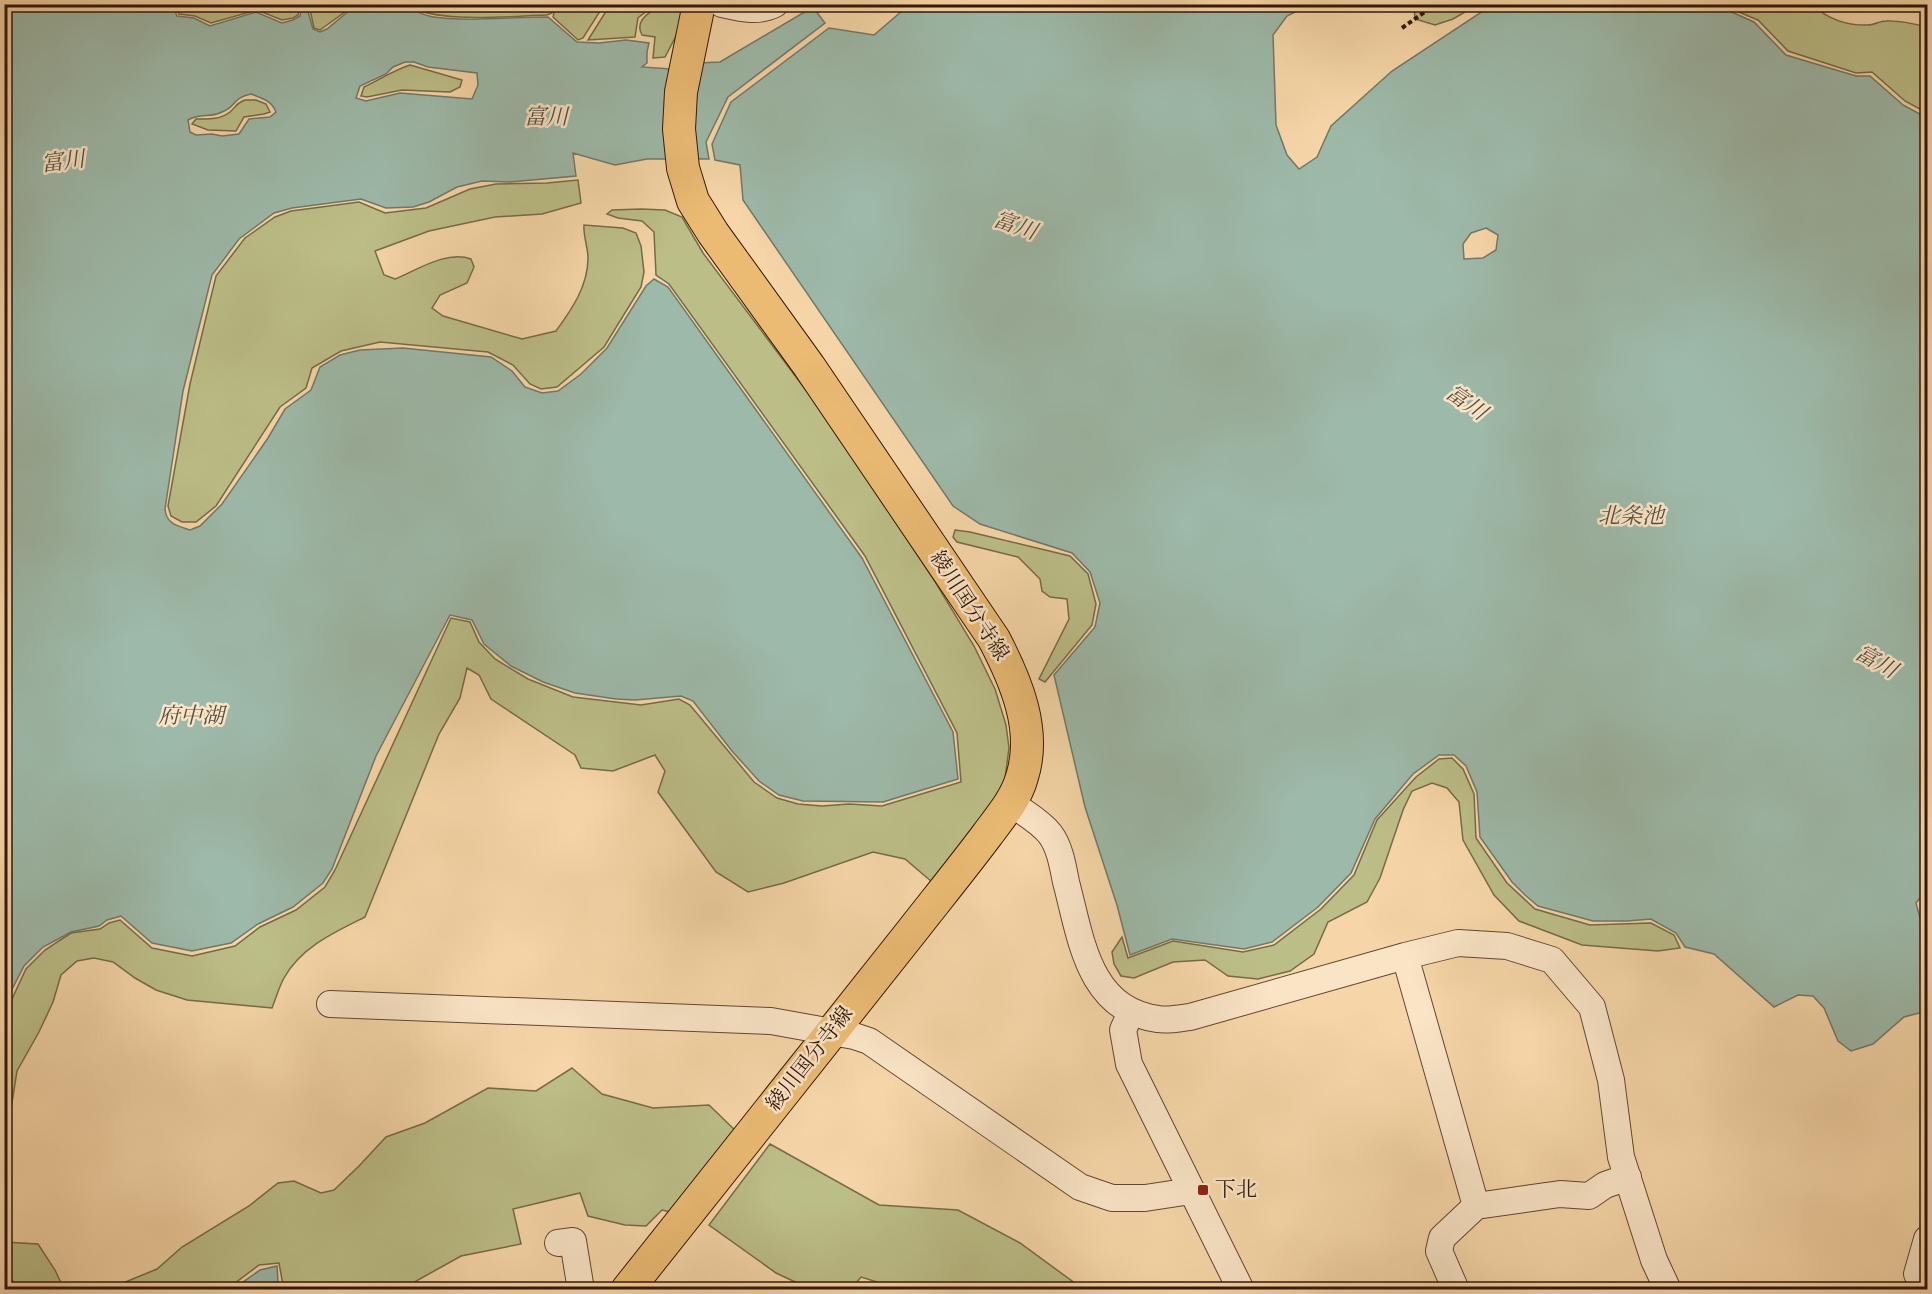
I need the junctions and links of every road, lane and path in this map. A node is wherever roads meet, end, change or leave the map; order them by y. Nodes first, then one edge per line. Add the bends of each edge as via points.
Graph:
1 (699, 4) edge
2 (722, 4) edge
3 (775, 4) edge
4 (1436, 4) edge
5 (1402, 28) dead end
6 (1011, 803) junction
7 (1405, 956) junction
8 (330, 1004) dead end
9 (1131, 1012) junction
10 (831, 1033) junction
11 (1628, 1177) junction
12 (1191, 1191) junction
13 (1476, 1206) junction
14 (1927, 1239) edge
15 (558, 1243) dead end
16 (1928, 1274) edge
17 (640, 1285) edge
18 (581, 1290) edge
19 (1241, 1290) edge
20 (1456, 1290) edge
21 (1668, 1290) edge

1 - 6 main road, 綾川国分寺線 via 681,92 679,129 682,168 693,201 994,639 1008,666 1027,728 1023,777
2 - 3 street via 763,10
4 - 5 path
6 - 9 street via 1052,836 1084,950 1098,984
6 - 10 main road, 綾川国分寺線
7 - 9 street via 1190,1017 1159,1020
7 - 11 street via 1458,943 1507,946 1552,960 1592,1007 1611,1080 1621,1157
7 - 13 street
8 - 10 street via 771,1021
9 - 12 street via 1123,1030 1129,1064
10 - 12 street via 869,1041 1080,1187 1112,1198
10 - 17 main road, 綾川国分寺線
11 - 13 street via 1589,1196 1560,1194
11 - 21 street via 1654,1260
12 - 19 street
13 - 20 street via 1442,1238 1439,1251
14 - 16 street via 1917,1274
15 - 18 street via 573,1241

